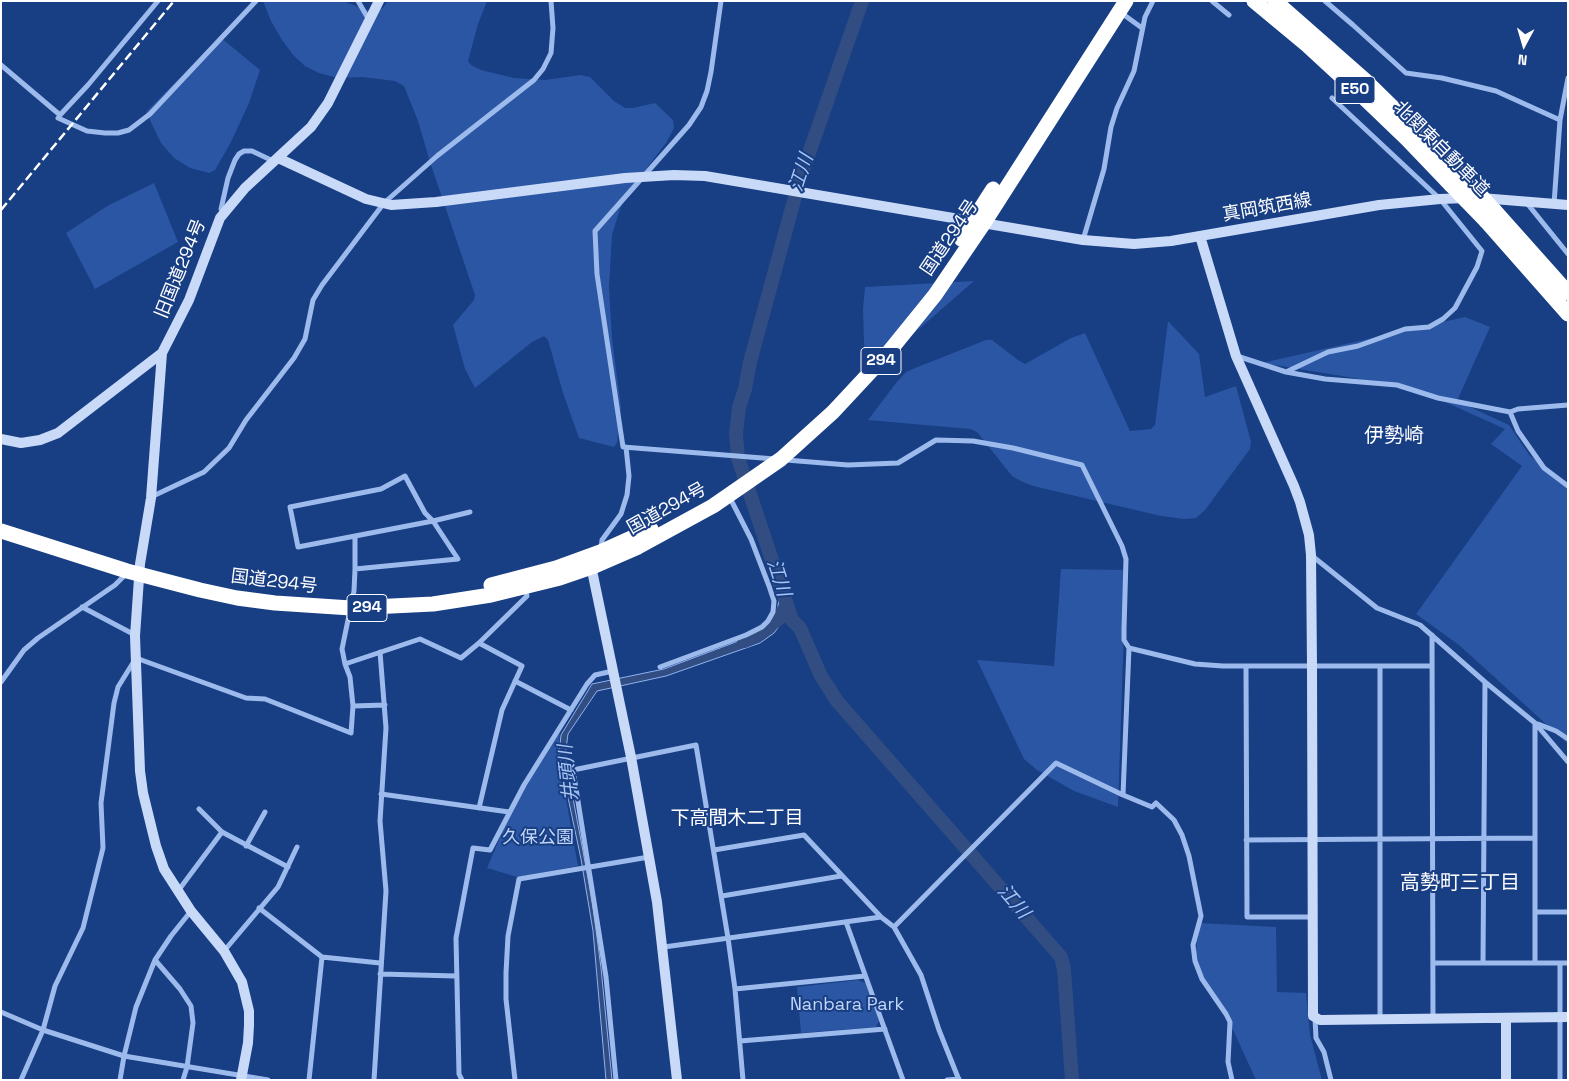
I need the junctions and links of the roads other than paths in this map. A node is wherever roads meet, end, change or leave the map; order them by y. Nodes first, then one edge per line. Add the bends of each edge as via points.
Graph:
1 (158, 1) edge
2 (256, 1) edge
3 (358, 1) edge
4 (379, 1) edge
5 (551, 1) edge
6 (721, 1) edge
7 (1153, 1) edge
8 (1212, 1) edge
9 (1254, 1) edge
10 (1275, 1) edge
11 (1325, 1) edge
12 (1120, 5) edge
13 (1229, 15) dead end
14 (370, 20) junction
15 (1142, 28) junction
16 (1, 65) edge
17 (1568, 78) edge
18 (1567, 89) edge
19 (1332, 98) dead end
20 (58, 118) dead end
21 (1560, 120) junction
22 (276, 160) junction
23 (644, 176) junction
24 (1457, 180) junction
25 (1440, 199) junction
26 (1525, 201) junction
27 (384, 204) junction
28 (1554, 204) junction
29 (1568, 205) edge
30 (224, 212) junction
31 (1490, 216) junction
32 (978, 222) junction
33 (1200, 236) junction
34 (1082, 240) junction
35 (1568, 254) edge
36 (1568, 293) edge
37 (1568, 314) edge
38 (162, 353) junction
39 (1236, 356) junction
40 (1286, 372) junction
41 (1568, 405) edge
42 (1510, 412) junction
43 (1, 439) edge
44 (626, 448) junction
45 (774, 458) junction
46 (750, 468) junction
47 (1568, 486) edge
48 (731, 491) junction
49 (151, 498) junction
50 (470, 512) dead end
51 (432, 521) junction
52 (3, 529) edge
53 (355, 536) junction
54 (1311, 555) junction
55 (594, 558) junction
56 (355, 569) junction
57 (136, 570) junction
58 (524, 588) junction
59 (352, 604) junction
60 (82, 608) junction
61 (1432, 635) junction
62 (135, 636) junction
63 (479, 644) junction
64 (1129, 648) junction
65 (380, 652) junction
66 (136, 658) junction
67 (345, 664) junction
68 (1312, 666) junction
69 (1380, 666) junction
70 (1432, 666) junction
71 (660, 667) dead end
72 (1246, 667) junction
73 (613, 673) junction
74 (515, 681) junction
75 (1, 682) edge
76 (1485, 682) junction
77 (385, 705) junction
78 (353, 706) junction
79 (571, 710) junction
80 (1535, 723) junction
81 (1568, 739) edge
82 (631, 757) junction
83 (1568, 762) edge
84 (382, 794) junction
85 (1123, 796) junction
86 (479, 808) junction
87 (199, 809) dead end
88 (264, 812) dead end
89 (509, 812) junction
90 (222, 832) junction
91 (1433, 838) junction
92 (1485, 838) junction
93 (1535, 838) junction
94 (1313, 839) junction
95 (1380, 839) junction
96 (1246, 840) junction
97 (246, 846) junction
98 (297, 847) dead end
99 (714, 850) junction
100 (650, 857) junction
101 (288, 867) junction
102 (590, 868) junction
103 (841, 876) junction
104 (178, 891) junction
105 (722, 896) junction
106 (259, 908) junction
107 (191, 911) junction
108 (1535, 912) junction
109 (1568, 912) edge
110 (1312, 917) junction
111 (881, 918) junction
112 (846, 922) junction
113 (894, 927) junction
114 (728, 938) junction
115 (664, 947) junction
116 (224, 951) junction
117 (322, 957) junction
118 (155, 960) junction
119 (380, 963) junction
120 (1433, 963) junction
121 (1483, 963) junction
122 (1535, 963) junction
123 (1560, 963) junction
124 (1568, 963) edge
125 (380, 974) junction
126 (456, 976) junction
127 (865, 976) junction
128 (735, 989) junction
129 (1, 1012) edge
130 (1564, 1017) edge
131 (1315, 1018) junction
132 (1434, 1018) junction
133 (1506, 1018) junction
134 (1380, 1019) junction
135 (885, 1029) junction
136 (43, 1030) junction
137 (740, 1041) junction
138 (124, 1056) junction
139 (187, 1067) junction
140 (241, 1078) edge
141 (959, 1079) edge
142 (21, 1080) edge
143 (120, 1080) edge
144 (183, 1080) edge
145 (268, 1080) edge
146 (309, 1080) edge
147 (374, 1080) edge
148 (462, 1080) edge
149 (515, 1080) edge
150 (616, 1080) edge
151 (677, 1080) edge
152 (743, 1080) edge
153 (903, 1080) edge
154 (947, 1080) edge
155 (1232, 1080) edge
156 (1331, 1080) edge
157 (1506, 1080) edge
158 (1560, 1080) edge

1 - 16 street via 60,115
2 - 20 street via 150,114 129,130 118,133 87,131
3 - 14 street
4 - 14 street, 旧国道294号
5 - 27 street via 551,53 534,80 437,156
6 - 23 street via 711,72 701,107
7 - 15 street
8 - 13 street
9 - 24 highway, 北関東自動車道 / E50
10 - 24 highway, 北関東自動車道 / E50 via 1367,82
11 - 21 street via 1406,73 1496,91
12 - 15 street
12 - 32 highway, 国道294号 / 294
14 - 22 street, 旧国道294号 via 328,103 311,127
15 - 34 street via 1134,71 1111,127 1104,169
17 - 18 street
18 - 21 street
19 - 25 street
21 - 28 street
22 - 27 street, 真岡筑西線
22 - 30 street, 旧国道294号
22 - 30 street via 252,151 239,154 228,178 220,209
23 - 27 street, 真岡筑西線 via 436,202
23 - 32 street, 真岡筑西線 via 705,176
23 - 44 street via 595,230 598,274 623,447
24 - 31 highway, 北関東自動車道 / E50, bridge
25 - 26 street, 真岡筑西線
25 - 33 street, 真岡筑西線 via 1379,205
25 - 40 street via 1482,251 1455,308 1443,320 1429,327 1405,329 1365,344 1328,352
26 - 28 street, 真岡筑西線
26 - 35 street
27 - 49 street via 322,285 313,300 305,339 229,448 204,472
28 - 29 street, 真岡筑西線
30 - 38 street, 旧国道294号 via 189,300
31 - 36 highway, 北関東自動車道 / E50
31 - 37 highway, 北関東自動車道 / E50
32 - 34 street, 真岡筑西線
32 - 45 highway, 国道294号 / 294 via 880,349
33 - 34 street, 真岡筑西線 via 1144,244
33 - 39 street
38 - 43 street, 旧国道294号 via 58,433 21,443
38 - 49 street
39 - 40 street
39 - 54 street via 1300,502
40 - 42 street via 1333,380 1398,384 1438,398
41 - 42 street
42 - 47 street via 1518,432 1544,468
44 - 46 street via 726,456
44 - 55 street via 627,495 621,514 602,540
45 - 46 highway, 国道294号 / 294
45 - 46 street
45 - 64 street via 848,465 898,463 936,440 964,440 1082,465 1126,559 1124,640
46 - 48 highway, 国道294号 / 294
48 - 55 highway, 国道294号 / 294 via 660,536
48 - 71 street via 774,601 773,612 762,627 746,635
49 - 57 street
50 - 51 street
51 - 53 street
51 - 53 street via 405,476 381,489 290,507 298,547
51 - 56 street via 458,559
52 - 57 highway, 国道294号 / 294
53 - 56 street
54 - 61 street via 1377,608 1420,625
54 - 68 street
55 - 58 highway, 国道294号 / 294
55 - 59 highway, 国道294号 / 294 via 464,590
55 - 73 street
56 - 59 street
57 - 59 highway, 国道294号 / 294 via 237,598 300,605
57 - 60 street
57 - 62 street
58 - 59 highway, 国道294号 / 294 via 433,604
58 - 63 street via 527,596
59 - 67 street via 342,649
60 - 62 street
60 - 75 street via 24,650
61 - 70 street
61 - 76 street
62 - 66 street
63 - 65 street via 461,658 420,640
63 - 74 street via 522,666
64 - 72 street via 1195,664
64 - 85 street
65 - 67 street
65 - 77 street
66 - 78 street via 246,698 265,699 351,733
66 - 104 street via 138,753 143,793 162,861
66 - 136 street via 118,687 114,703 101,803 103,848 82,928 55,986
67 - 78 street
68 - 69 street
68 - 72 street
68 - 94 street
69 - 70 street
69 - 95 street
70 - 91 street
72 - 96 street
73 - 79 street via 595,675
73 - 82 street
74 - 79 street
74 - 86 street via 502,710
76 - 80 street
76 - 92 street
77 - 78 street
77 - 84 street
79 - 89 street
80 - 81 street
80 - 83 street
80 - 93 street
82 - 99 street via 696,745
82 - 100 street
82 - 102 street via 572,770
84 - 86 street
84 - 119 street via 380,821 386,891
85 - 113 street via 1056,763
85 - 155 street via 1152,807 1156,802 1174,820 1182,835 1202,916 1193,944 1194,961 1230,1022 1228,1062
86 - 89 street
87 - 90 street
88 - 97 street
89 - 126 street via 490,850 473,848 456,938
90 - 97 street
90 - 104 street
91 - 92 street
91 - 95 street
91 - 120 street
92 - 93 street
92 - 121 street
93 - 108 street
94 - 95 street
94 - 96 street
94 - 110 street
95 - 134 street
96 - 110 street via 1248,917
97 - 101 street
98 - 101 street
99 - 103 street via 804,835
99 - 105 street
100 - 102 street
100 - 115 street
101 - 106 street via 278,888
102 - 149 street via 519,879 508,936 506,973
102 - 150 street via 606,976
103 - 105 street
103 - 111 street
104 - 107 street
105 - 114 street
106 - 116 street
106 - 117 street
107 - 116 street
107 - 118 street
108 - 109 street
108 - 122 street
110 - 131 street via 1312,1013
111 - 112 street
111 - 113 street
112 - 114 street
112 - 127 street
113 - 141 street via 925,985
114 - 115 street
114 - 128 street
115 - 151 street
116 - 140 street via 242,982 249,1011 248,1043
117 - 119 street
117 - 146 street
118 - 138 street via 136,1007
118 - 139 street via 191,1006 193,1024
119 - 125 street
120 - 121 street
120 - 132 street
121 - 122 street
122 - 123 street
123 - 124 street
123 - 130 street
125 - 126 street
125 - 147 street
126 - 148 street
127 - 128 street
127 - 135 street
128 - 137 street
129 - 136 street
130 - 133 street
130 - 158 street
131 - 134 street
131 - 156 street via 1316,1038 1324,1052
132 - 133 street
132 - 134 street
133 - 157 street
135 - 137 street
135 - 153 street
136 - 138 street
136 - 142 street
137 - 152 street
138 - 139 street
138 - 143 street
139 - 140 street
139 - 144 street
140 - 145 street
141 - 154 street

